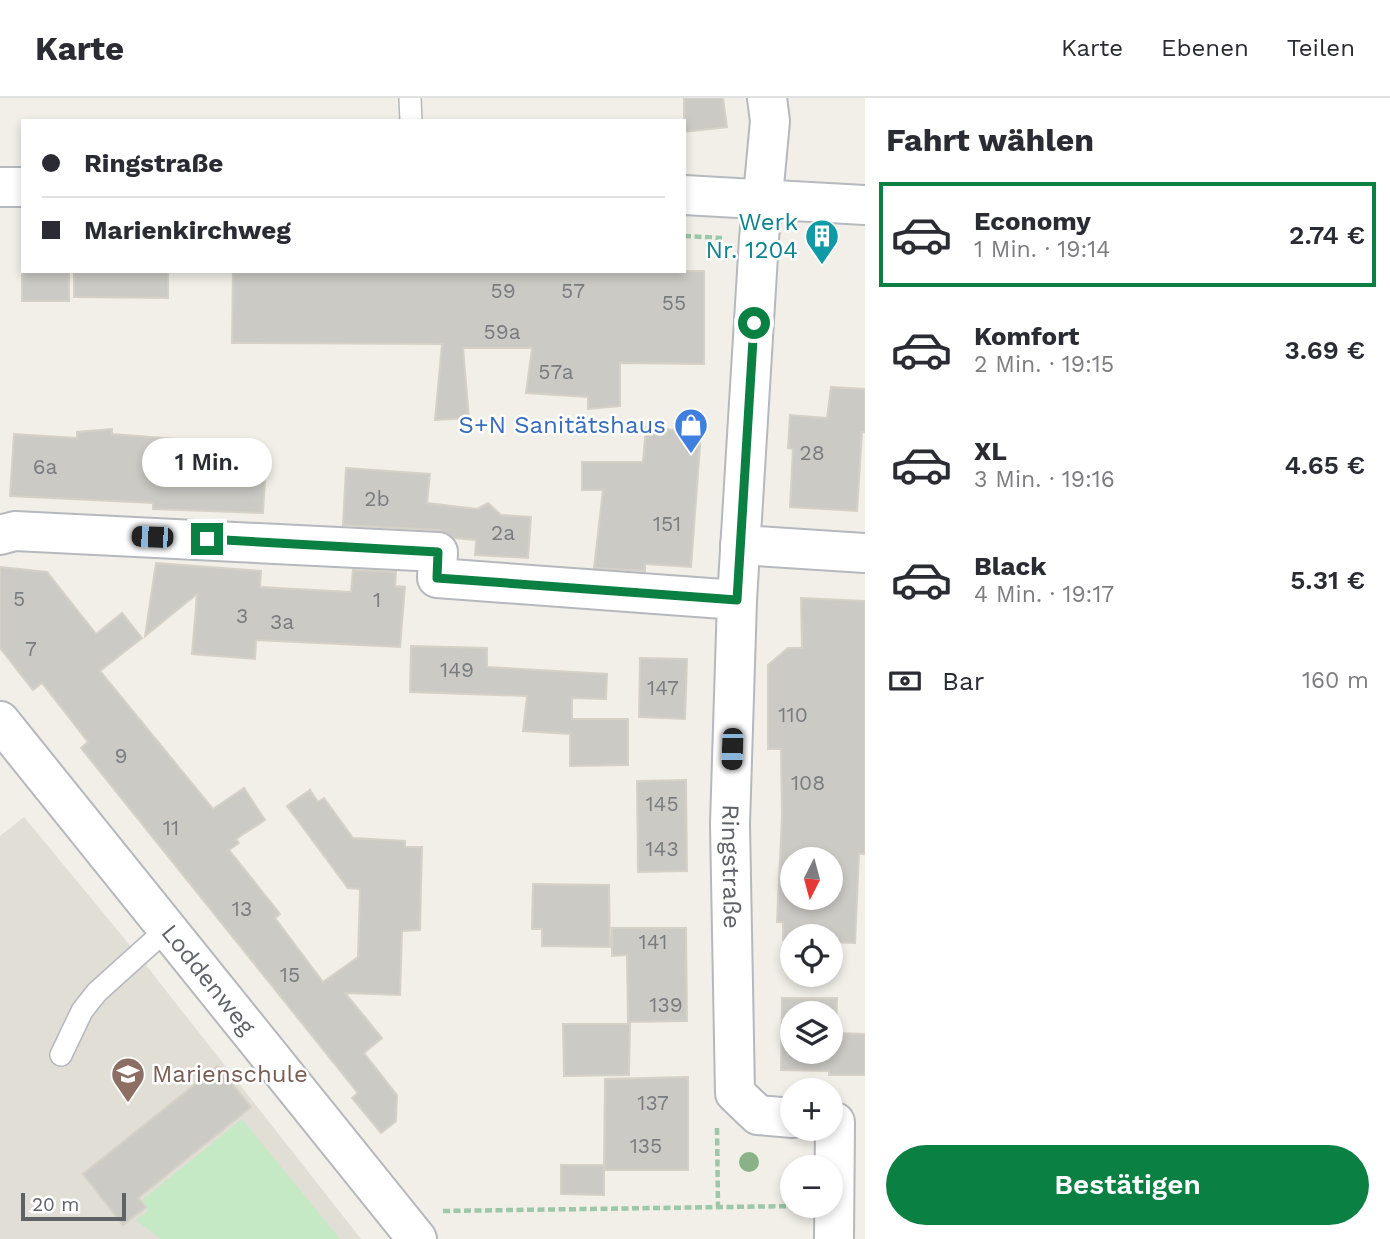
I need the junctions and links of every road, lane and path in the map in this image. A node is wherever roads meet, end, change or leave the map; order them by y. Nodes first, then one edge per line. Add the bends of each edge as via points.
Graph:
1 (410, 98) edge
2 (767, 98) edge
3 (411, 119) edge
4 (0, 187) edge
5 (21, 187) edge
6 (686, 195) edge
7 (762, 197) junction
8 (865, 205) edge
9 (0, 535) edge
10 (740, 545) junction
11 (865, 553) edge
12 (737, 600) junction
13 (0, 722) edge
14 (167, 929) junction
15 (61, 1055) dead end
16 (735, 1093) junction
17 (780, 1117) edge
18 (844, 1122) edge
19 (780, 1206) edge
20 (718, 1207) junction
21 (406, 1225) edge
22 (834, 1239) edge

1 - 3 lane
2 - 7 street, Ringstraße via 770,121
4 - 5 street
6 - 7 street
7 - 8 street
7 - 10 street, Ringstraße
9 - 12 street via 15,531 438,552 437,578
10 - 11 street
10 - 12 street, Ringstraße
12 - 16 street, Ringstraße via 730,824
13 - 14 street, Loddenweg
14 - 15 lane via 97,992 82,1011
14 - 21 street, Loddenweg
16 - 17 street via 758,1115
16 - 20 path via 718,1127
18 - 22 street
19 - 20 path
20 - 21 path

